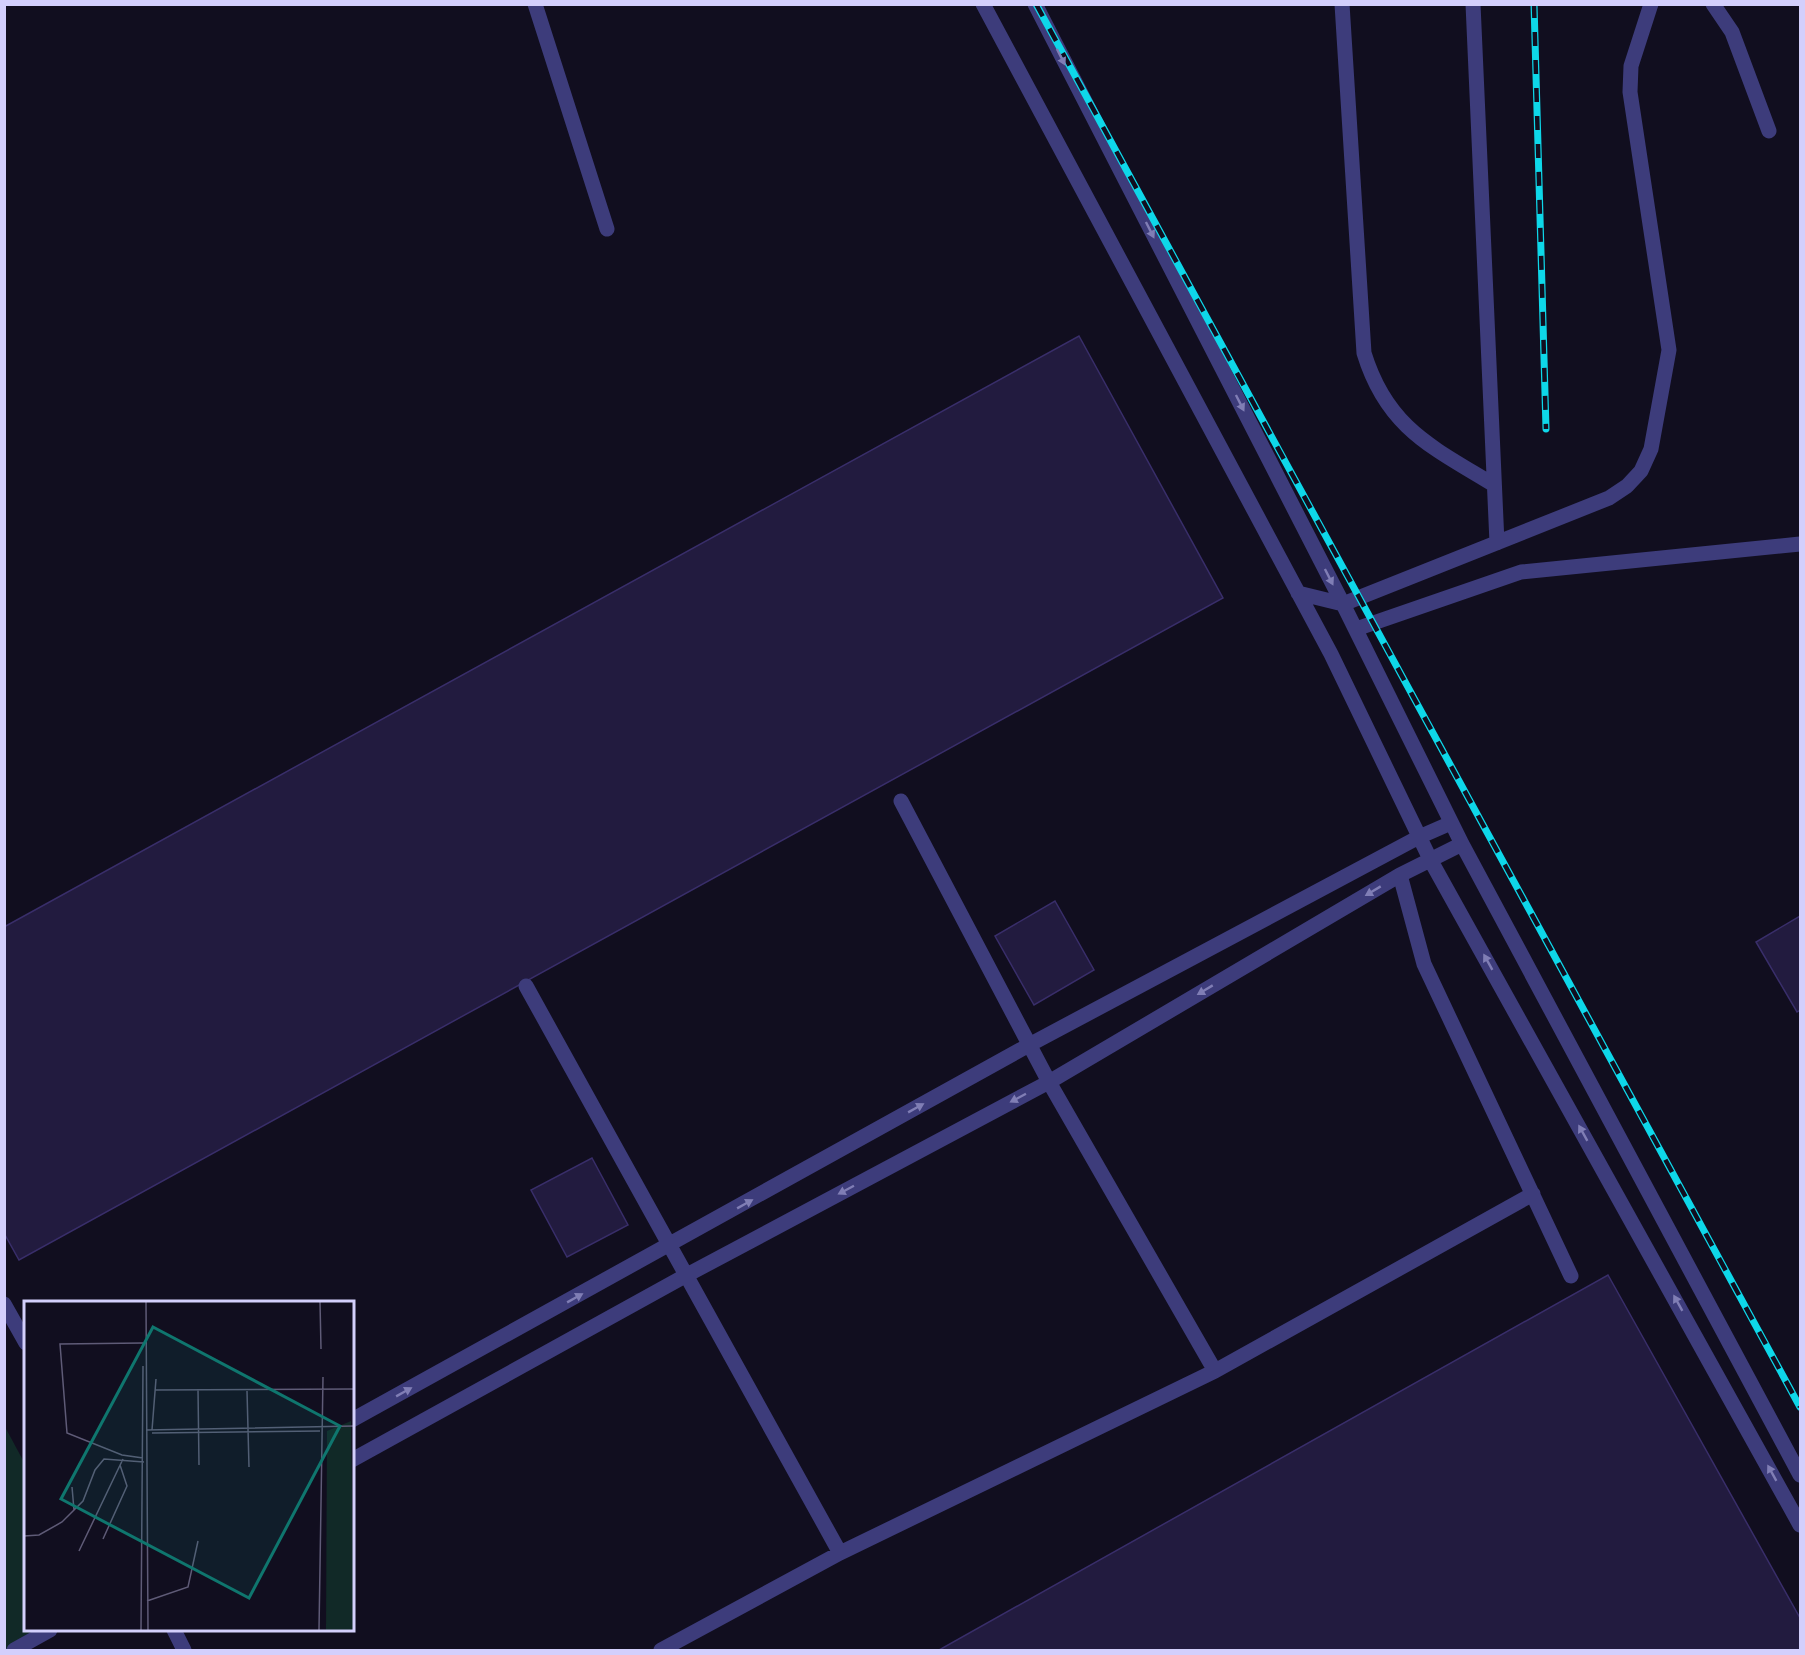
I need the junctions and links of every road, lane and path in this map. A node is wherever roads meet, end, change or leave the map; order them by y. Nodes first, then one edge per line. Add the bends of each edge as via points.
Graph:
1 (536, 4) edge
2 (983, 4) edge
3 (1035, 4) edge
4 (1342, 4) edge
5 (1473, 4) edge
6 (1651, 4) edge
7 (1713, 4) edge
8 (1769, 131) dead end
9 (608, 229) dead end
10 (1494, 485) junction
11 (1497, 543) junction
12 (1800, 543) edge
13 (1298, 593) junction
14 (1343, 604) junction
15 (1356, 629) junction
16 (901, 801) dead end
17 (1451, 823) junction
18 (1419, 837) junction
19 (1462, 844) junction
20 (1431, 861) junction
21 (1400, 875) junction
22 (526, 986) dead end
23 (1029, 1045) junction
24 (1049, 1082) junction
25 (1533, 1194) junction
26 (669, 1247) junction
27 (684, 1276) junction
28 (1571, 1276) dead end
29 (4, 1304) edge
30 (24, 1339) edge
31 (1215, 1371) junction
32 (354, 1419) edge
33 (354, 1459) edge
34 (1800, 1476) edge
35 (1800, 1525) edge
36 (840, 1552) junction
37 (47, 1631) edge
38 (175, 1631) edge
39 (14, 1650) edge
40 (184, 1650) edge
41 (661, 1650) edge

1 - 9 lane
2 - 13 lane
3 -> 14 lane
4 - 10 lane via 1364,353 1373,381 1394,414 1422,441
5 - 10 lane
6 - 11 lane via 1631,66 1630,92 1669,350 1651,449 1641,471 1609,498
7 - 8 lane via 1732,32
10 - 11 lane
11 - 14 lane
12 - 15 lane via 1521,572
13 - 14 lane
13 - 18 lane
14 - 15 lane
15 - 17 lane
16 - 23 lane
17 - 18 lane
17 - 19 lane
18 - 20 lane
18 - 23 lane
19 - 20 lane
19 - 34 lane
20 - 21 lane
35 -> 20 lane
21 -> 24 lane
21 - 25 lane via 1424,964
22 - 26 lane
23 - 24 lane
26 -> 23 lane
24 -> 27 lane
24 - 31 lane
25 - 28 lane
25 - 31 lane
26 - 27 lane
32 -> 26 lane
27 - 33 lane
27 - 36 lane
29 - 30 lane
31 - 36 lane
36 - 41 lane
37 - 39 lane
38 - 40 lane

